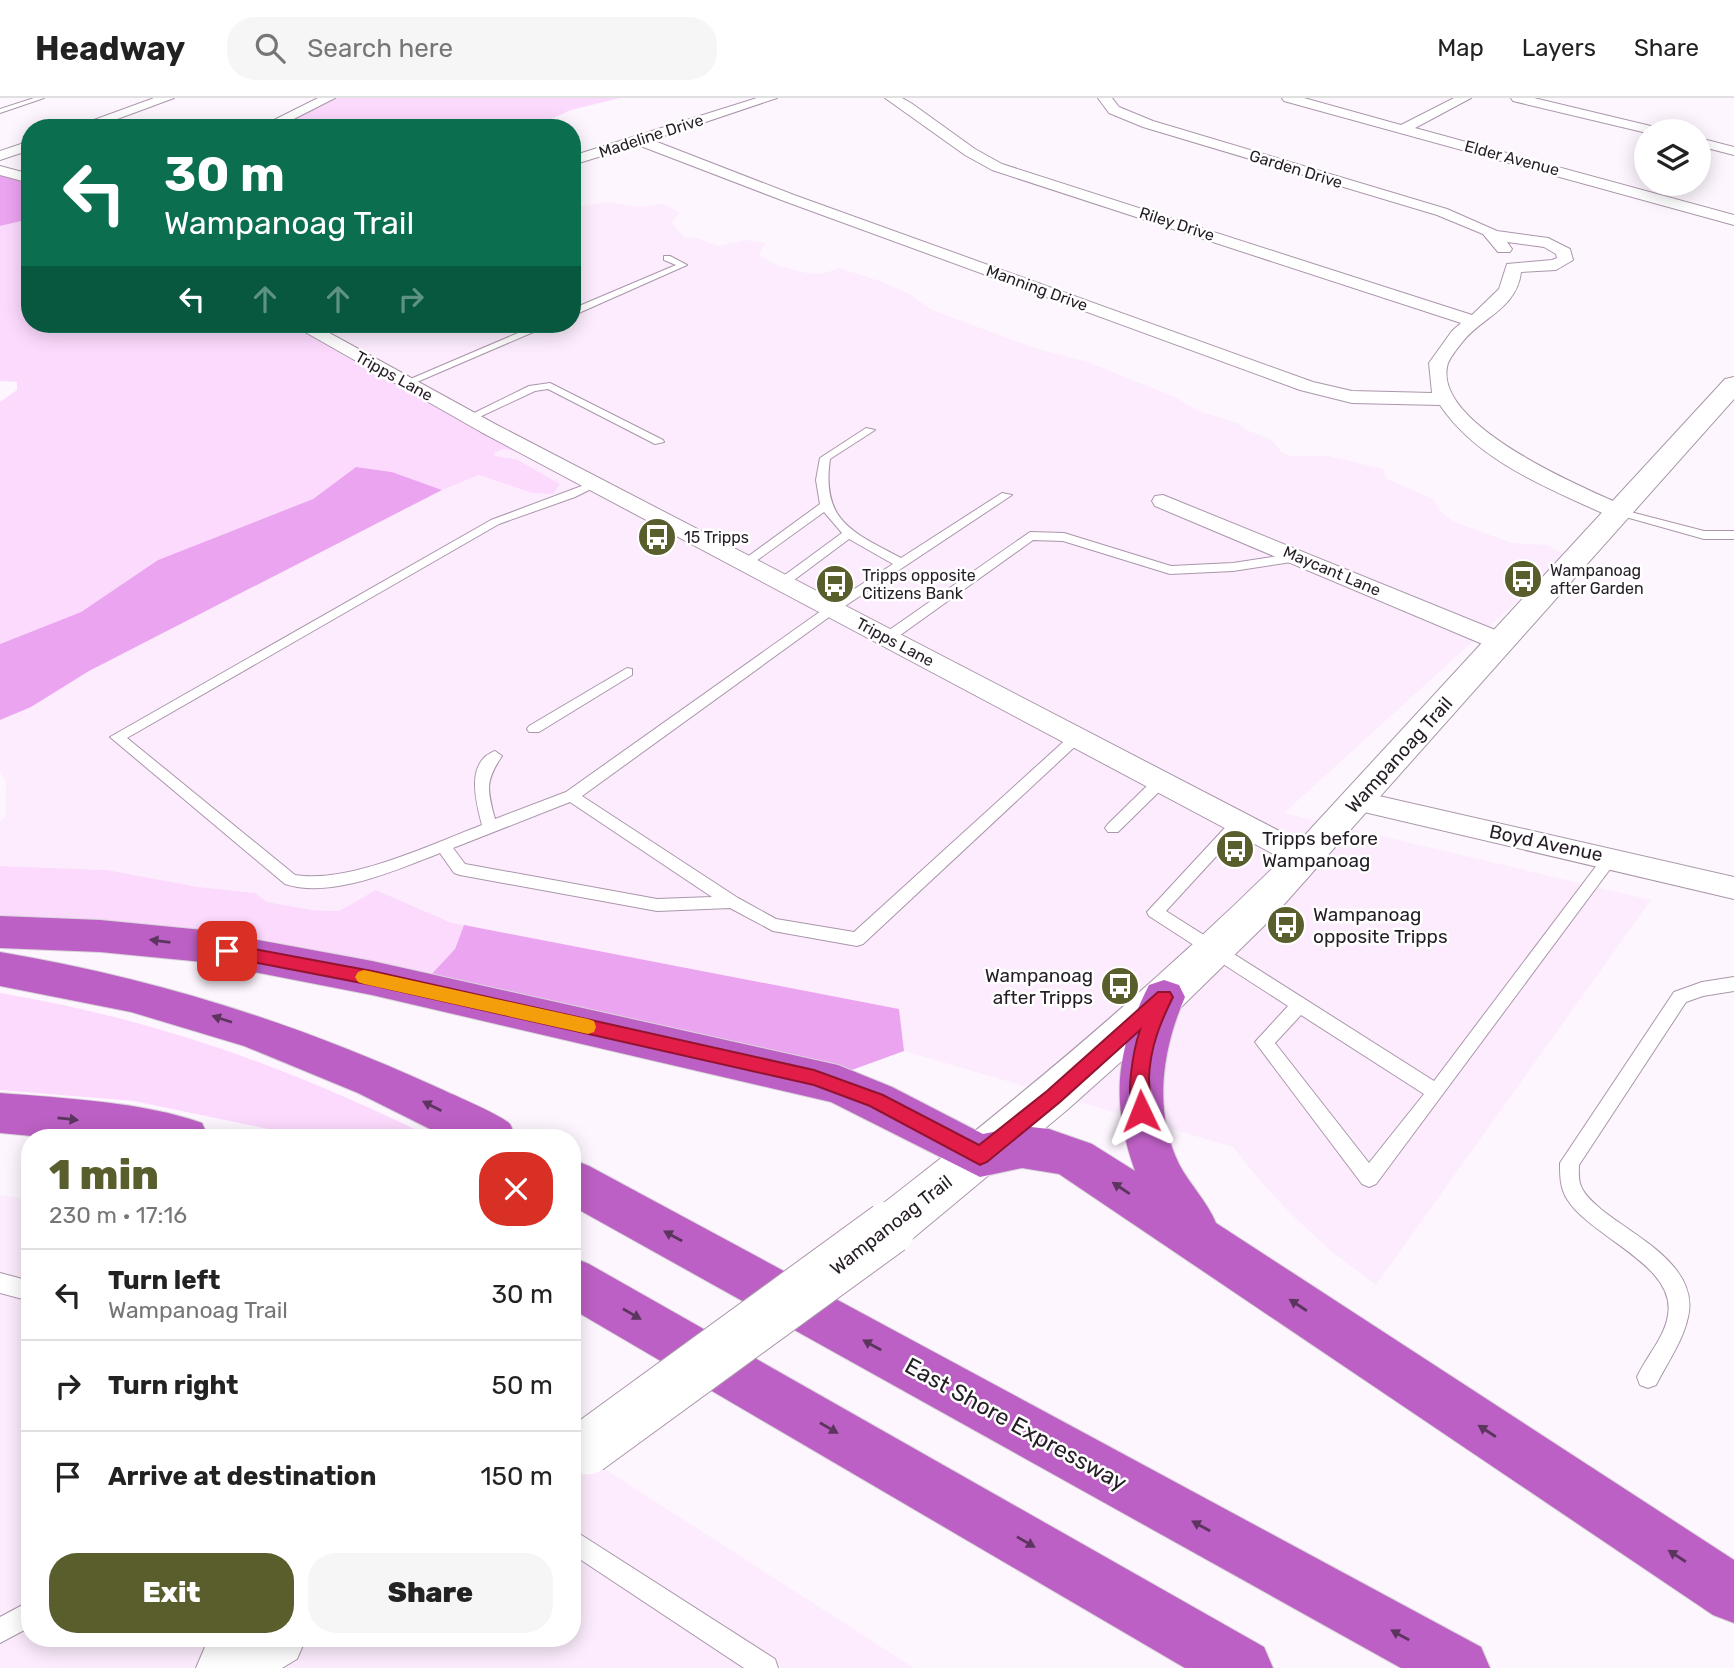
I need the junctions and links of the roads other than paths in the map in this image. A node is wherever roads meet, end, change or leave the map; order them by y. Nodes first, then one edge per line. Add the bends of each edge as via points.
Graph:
1 (41, 98) edge
2 (167, 98) edge
3 (328, 98) edge
4 (770, 98) edge
5 (892, 98) edge
6 (1105, 98) edge
7 (1289, 98) edge
8 (1464, 98) edge
9 (1518, 98) edge
10 (0, 111) edge
11 (105, 119) edge
12 (284, 119) edge
13 (1634, 126) edge
14 (1403, 129) junction
15 (639, 140) junction
16 (1711, 145) edge
17 (1734, 151) edge
18 (581, 158) edge
19 (0, 170) edge
20 (21, 176) edge
21 (1734, 219) edge
22 (1492, 235) junction
23 (667, 258) dead end
24 (1513, 268) junction
25 (581, 309) edge
26 (1476, 322) junction
27 (316, 333) edge
28 (525, 333) edge
29 (405, 383) junction
30 (1734, 384) edge
31 (1443, 399) junction
32 (469, 418) junction
33 (870, 430) dead end
34 (659, 442) dead end
35 (595, 484) junction
36 (1006, 495) dead end
37 (1163, 501) dead end
38 (825, 506) junction
39 (1619, 512) junction
40 (849, 533) junction
41 (1734, 535) edge
42 (1298, 557) junction
43 (745, 563) junction
44 (900, 563) junction
45 (782, 583) junction
46 (832, 609) junction
47 (887, 638) junction
48 (1501, 642) junction
49 (627, 672) dead end
50 (534, 729) dead end
51 (1077, 737) junction
52 (495, 756) dead end
53 (1161, 781) junction
54 (571, 796) junction
55 (1357, 801) junction
56 (1239, 822) junction
57 (490, 827) junction
58 (1113, 828) dead end
59 (442, 845) junction
60 (1306, 858) junction
61 (1611, 858) junction
62 (1734, 888) edge
63 (732, 902) junction
64 (0, 932) edge
65 (1214, 951) junction
66 (0, 969) edge
67 (1734, 984) edge
68 (1164, 997) junction
69 (1300, 1005) junction
70 (1436, 1092) junction
71 (0, 1113) edge
72 (136, 1129) edge
73 (475, 1129) edge
74 (980, 1156) junction
75 (581, 1186) edge
76 (1239, 1266) junction
77 (0, 1283) edge
78 (581, 1286) edge
79 (21, 1289) edge
80 (1648, 1377) dead end
81 (581, 1452) edge
82 (581, 1546) edge
83 (1734, 1594) edge
84 (21, 1619) edge
85 (0, 1631) edge
86 (261, 1647) edge
87 (226, 1668) edge
88 (766, 1668) edge
89 (1243, 1668) edge
90 (1460, 1668) edge

1 - 10 lane
2 - 11 street
3 - 12 street
4 - 15 street, Madeline Drive
5 - 26 street, Riley Drive via 920,112 970,154 997,167
6 - 22 street, Garden Drive via 1114,110 1148,124 1442,212
7 - 14 street, Elder Avenue
8 - 14 street
9 - 13 street
14 - 21 street, Elder Avenue
15 - 18 street, Madeline Drive
15 - 31 street, Manning Drive via 1307,386 1352,397
16 - 17 street
19 - 20 street
22 - 24 street via 1502,244
22 - 24 street, Garden Drive via 1548,243 1564,252 1565,260 1556,265
23 - 25 lane via 683,265
24 - 26 street via 1513,283
26 - 31 street via 1442,354 1436,374
27 - 29 street, Tripps Lane
28 - 29 lane
29 - 32 street, Tripps Lane
30 - 39 main road, Wampanoag Trail
31 - 39 street via 1491,446
32 - 34 lane via 533,388 550,386
32 - 35 street, Tripps Lane
33 - 38 lane via 825,458 820,478
35 - 43 street, Tripps Lane
35 - 59 lane via 495,522 117,737 291,880 313,884 341,879
36 - 44 lane
37 - 42 street, Maycant Lane
38 - 40 lane via 838,527
38 - 43 lane
39 - 41 lane via 1704,535
39 - 48 main road, Wampanoag Trail
40 - 44 lane
40 - 45 lane
42 - 47 lane via 1170,570 1064,537 1030,536
42 - 48 street, Maycant Lane
43 - 45 street, Tripps Lane
44 - 46 lane
45 - 46 street, Tripps Lane
46 - 47 street, Tripps Lane
46 - 54 lane
47 - 51 street, Tripps Lane
48 - 55 main road, Wampanoag Trail
49 - 50 lane
51 - 53 street, Tripps Lane
51 - 63 lane via 857,939 773,925
52 - 57 lane via 480,778
53 - 56 street, Tripps Lane
53 - 58 lane
54 - 57 lane
54 - 63 lane
55 - 60 main road, Wampanoag Trail
55 - 61 street, Boyd Avenue
56 - 60 street, Tripps Lane
56 - 65 lane via 1155,912
57 - 59 lane
59 - 63 lane via 460,869 657,905
60 - 65 main road, Wampanoag Trail
61 - 62 street, Boyd Avenue
61 - 70 lane
74 -> 64 highway via 858,1092 801,1074 372,978 203,946
65 - 68 main road, Wampanoag Trail
65 - 69 lane
73 -> 66 highway via 383,1082 270,1036 157,1001
67 - 80 lane via 1680,997 1569,1163 1572,1192 1595,1219 1653,1259 1675,1282 1679,1313
68 - 74 main road, Wampanoag Trail
68 - 76 highway via 1148,1031 1141,1062 1139,1093 1149,1148 1161,1180 1181,1211
69 - 70 lane
69 - 70 lane via 1264,1042 1370,1178
71 -> 72 highway
76 -> 74 highway via 1089,1166 1062,1153 1021,1146
74 - 81 main road, Wampanoag Trail, bridge via 889,1228
90 -> 75 highway, East Shore Expressway
83 -> 76 highway
77 - 79 lane
78 -> 89 highway
82 - 88 lane
84 - 85 lane
86 - 87 main road

